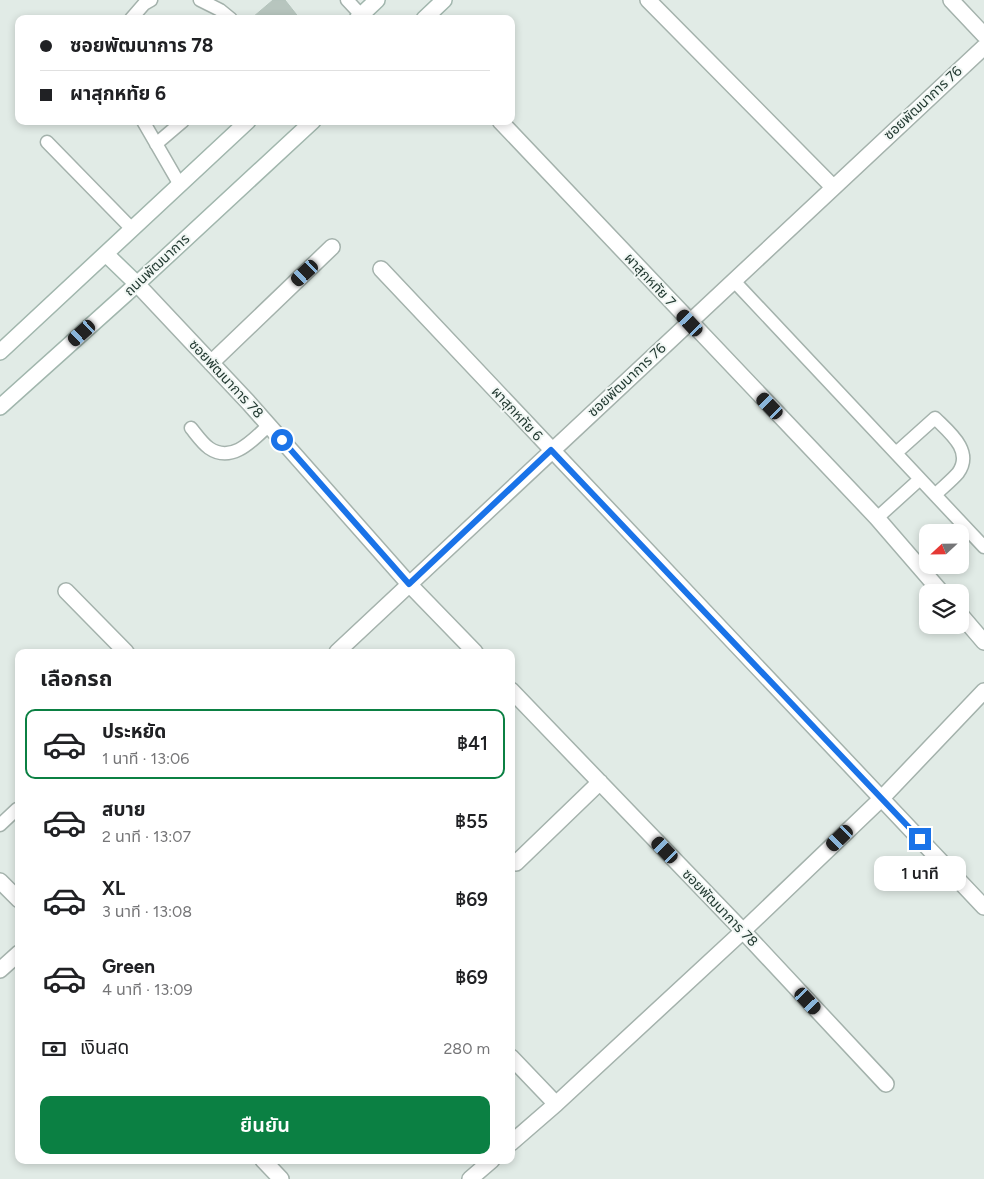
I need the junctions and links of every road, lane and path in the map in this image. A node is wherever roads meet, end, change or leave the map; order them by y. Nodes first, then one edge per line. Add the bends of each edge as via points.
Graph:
1 (151, 0) edge
2 (200, 0) edge
3 (347, 0) edge
4 (377, 0) edge
5 (444, 0) edge
6 (648, 0) edge
7 (951, 0) edge
8 (134, 15) edge
9 (226, 15) edge
10 (358, 15) edge
11 (361, 15) edge
12 (428, 15) edge
13 (984, 35) edge
14 (984, 47) edge
15 (145, 125) edge
16 (178, 125) edge
17 (244, 125) edge
18 (309, 125) edge
19 (504, 125) edge
20 (47, 142) dead end
21 (156, 144) junction
22 (180, 185) junction
23 (833, 187) junction
24 (132, 229) junction
25 (332, 247) dead end
26 (106, 254) junction
27 (381, 269) dead end
28 (734, 281) junction
29 (137, 284) junction
30 (690, 323) junction
31 (0, 352) edge
32 (210, 362) junction
33 (0, 407) edge
34 (269, 426) junction
35 (191, 428) dead end
36 (551, 450) junction
37 (896, 453) junction
38 (920, 479) junction
39 (935, 495) junction
40 (877, 518) junction
41 (984, 548) edge
42 (409, 584) junction
43 (934, 584) edge
44 (66, 591) dead end
45 (969, 624) edge
46 (984, 642) edge
47 (123, 649) edge
48 (340, 649) edge
49 (472, 649) edge
50 (984, 691) edge
51 (515, 694) edge
52 (600, 782) junction
53 (882, 798) junction
54 (15, 811) edge
55 (0, 825) edge
56 (516, 863) dead end
57 (0, 881) edge
58 (15, 896) edge
59 (984, 907) edge
60 (743, 931) junction
61 (15, 957) edge
62 (0, 970) edge
63 (515, 1061) edge
64 (886, 1084) dead end
65 (556, 1104) junction
66 (515, 1140) edge
67 (268, 1164) edge
68 (487, 1164) edge
69 (281, 1179) edge
70 (470, 1179) edge

1 - 8 lane
2 - 9 lane
3 - 10 lane
4 - 11 street
5 - 12 street
6 - 23 street
7 - 13 street
14 - 23 street, ซอยพัฒนาการ 76
15 - 21 lane
16 - 21 lane
17 - 22 street
18 - 29 street, ถนนพัฒนาการ
19 - 30 street, ผาสุกหทัย 7
20 - 24 lane
21 - 22 lane
22 - 24 street
23 - 28 street, ซอยพัฒนาการ 76
24 - 26 street
25 - 32 street
26 - 29 street, ซอยพัฒนาการ 78
26 - 31 street
27 - 36 street, ผาสุกหทัย 6
28 - 30 street, ซอยพัฒนาการ 76
28 - 37 lane
29 - 32 street, ซอยพัฒนาการ 78
29 - 33 street, ถนนพัฒนาการ
30 - 36 street, ซอยพัฒนาการ 76
30 - 40 street, ผาสุกหทัย 7
32 - 34 street, ซอยพัฒนาการ 78
34 - 35 lane via 242,449 219,454
34 - 42 street, ซอยพัฒนาการ 78
36 - 42 street, ซอยพัฒนาการ 76
36 - 53 street, ผาสุกหทัย 6
37 - 38 lane
37 - 39 lane via 935,418 948,431 960,444 964,458 958,472
38 - 39 lane
38 - 40 lane
39 - 41 lane
40 - 43 street, ผาสุกหทัย 7
42 - 48 street, ซอยพัฒนาการ 76
42 - 49 street, ซอยพัฒนาการ 78
44 - 47 street
45 - 46 street
50 - 53 street
51 - 52 street, ซอยพัฒนาการ 78
52 - 56 street
52 - 60 street, ซอยพัฒนาการ 78
53 - 59 street, ผาสุกหทัย 6
53 - 60 street
54 - 55 lane
57 - 58 street
60 - 64 street, ซอยพัฒนาการ 78
60 - 65 street
61 - 62 street
63 - 65 street
65 - 66 street
67 - 69 street
68 - 70 street

